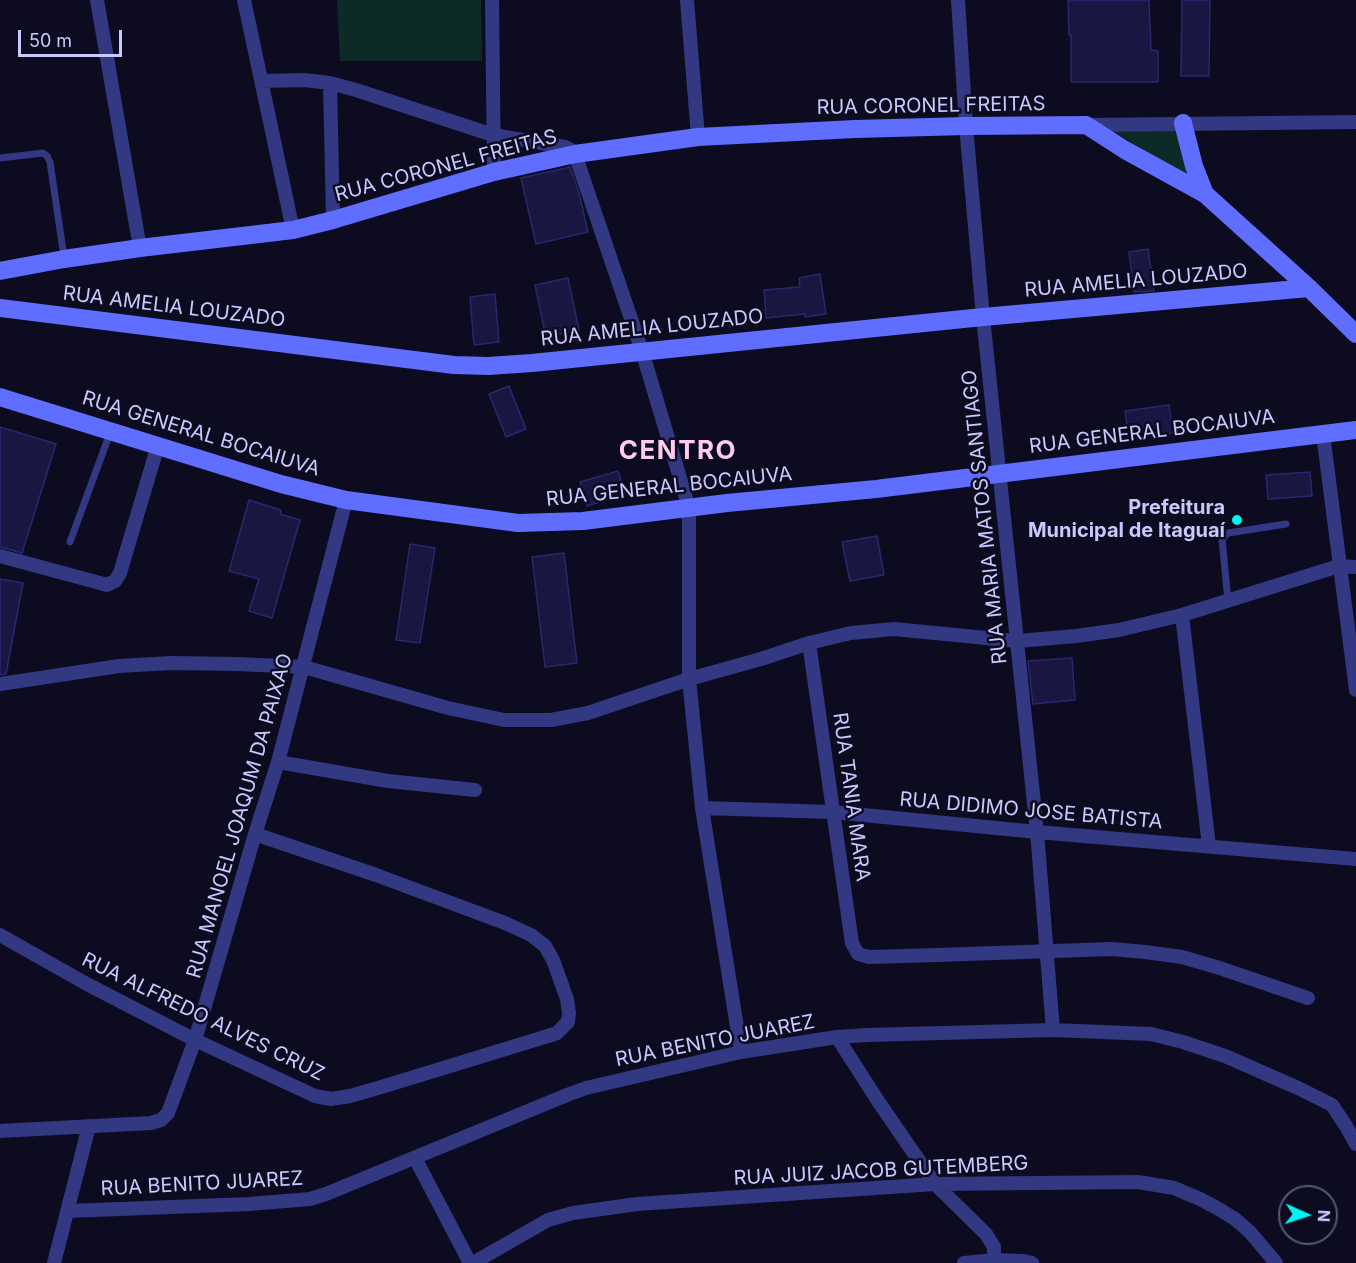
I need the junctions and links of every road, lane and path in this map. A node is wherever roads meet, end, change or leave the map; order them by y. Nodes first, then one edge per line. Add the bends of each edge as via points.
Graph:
1 (97, 0) edge
2 (244, 0) edge
3 (492, 0) edge
4 (687, 0) edge
5 (958, 0) edge
6 (262, 81) junction
7 (330, 83) junction
8 (1356, 122) edge
9 (1183, 123) junction
10 (1086, 125) junction
11 (966, 126) junction
12 (493, 135) junction
13 (698, 137) junction
14 (575, 154) junction
15 (0, 158) edge
16 (494, 172) junction
17 (1205, 194) junction
18 (333, 220) junction
19 (293, 230) junction
20 (140, 249) junction
21 (64, 259) junction
22 (0, 271) edge
23 (1309, 288) junction
24 (0, 308) edge
25 (983, 317) junction
26 (1356, 334) edge
27 (642, 351) junction
28 (0, 397) edge
29 (111, 430) junction
30 (1356, 430) edge
31 (1323, 435) junction
32 (158, 445) junction
33 (1000, 473) junction
34 (346, 500) junction
35 (689, 508) junction
36 (1286, 524) dead end
37 (70, 542) dead end
38 (0, 556) edge
39 (1340, 566) junction
40 (1356, 567) edge
41 (1228, 601) junction
42 (1182, 615) junction
43 (1017, 641) junction
44 (809, 643) junction
45 (304, 667) junction
46 (689, 679) junction
47 (0, 684) edge
48 (1356, 690) edge
49 (278, 762) junction
50 (475, 790) dead end
51 (702, 808) junction
52 (833, 812) junction
53 (1037, 832) junction
54 (255, 834) junction
55 (1209, 846) junction
56 (1356, 858) edge
57 (0, 935) edge
58 (1047, 950) junction
59 (1308, 998) dead end
60 (1053, 1030) junction
61 (837, 1037) junction
62 (195, 1040) junction
63 (741, 1052) junction
64 (1351, 1124) edge
65 (89, 1126) junction
66 (0, 1131) edge
67 (1356, 1144) edge
68 (415, 1158) junction
69 (935, 1184) junction
70 (68, 1211) junction
71 (995, 1261) edge
72 (54, 1263) edge
73 (472, 1263) edge
74 (964, 1263) edge
75 (1032, 1263) edge
76 (1276, 1263) edge

1 - 20 street
2 - 6 street
3 - 12 street
4 - 13 street
5 - 11 street, RUA MARIA MATOS SANTIAGO
6 - 7 street
6 - 19 street
7 - 12 street
7 - 18 street
8 - 9 street, RUA CORONEL FREITAS
9 - 10 street, RUA CORONEL FREITAS
9 - 17 main road
10 - 11 main road, RUA CORONEL FREITAS
10 - 17 main road
11 - 13 main road, RUA CORONEL FREITAS
11 - 25 street, RUA MARIA MATOS SANTIAGO
12 - 14 street via 566,147
12 - 16 street
13 - 14 main road, RUA CORONEL FREITAS
14 - 16 main road, RUA CORONEL FREITAS
14 - 27 street
15 - 21 lane via 43,153 47,156
16 - 18 main road, RUA CORONEL FREITAS
17 - 23 main road
18 - 19 main road, RUA CORONEL FREITAS
19 - 20 main road, RUA CORONEL FREITAS
20 - 21 main road, RUA CORONEL FREITAS
21 - 22 main road, RUA CORONEL FREITAS
23 - 25 main road, RUA AMELIA LOUZADO
23 - 26 main road
24 - 27 main road, RUA AMELIA LOUZADO via 454,365 532,363
25 - 27 main road, RUA AMELIA LOUZADO
25 - 33 street, RUA MARIA MATOS SANTIAGO
27 - 35 street
28 - 29 main road, RUA GENERAL BOCAIUVA
29 - 32 main road, RUA GENERAL BOCAIUVA
29 - 37 lane
30 - 31 main road, RUA GENERAL BOCAIUVA
31 - 33 main road, RUA GENERAL BOCAIUVA
31 - 39 street
32 - 34 main road, RUA GENERAL BOCAIUVA
32 - 38 street via 116,581 108,585
33 - 35 main road, RUA GENERAL BOCAIUVA
33 - 43 street, RUA MARIA MATOS SANTIAGO
34 - 35 main road, RUA GENERAL BOCAIUVA via 518,523 583,521
34 - 45 street, RUA MANOEL JOAQUM DA PAIXAO
35 - 46 street
36 - 41 lane via 1228,533 1222,539
39 - 40 street
39 - 41 street
39 - 48 street
41 - 42 street
42 - 43 street via 1119,630
42 - 55 street
43 - 44 street via 894,630 852,633
43 - 53 street, RUA MARIA MATOS SANTIAGO
44 - 46 street
44 - 52 street, RUA TANIA MARA
45 - 46 street via 504,720 550,720 588,713
45 - 47 street via 171,663 119,666
45 - 49 street, RUA MANOEL JOAQUM DA PAIXAO
46 - 51 street
49 - 50 street via 388,781
49 - 54 street, RUA MANOEL JOAQUM DA PAIXAO
51 - 52 street, RUA DIDIMO JOSE BATISTA
51 - 63 street
52 - 53 street, RUA DIDIMO JOSE BATISTA
52 - 58 street, RUA TANIA MARA via 852,943 858,954 926,956
53 - 55 street, RUA DIDIMO JOSE BATISTA
53 - 58 street, RUA MARIA MATOS SANTIAGO
54 - 62 street, RUA MANOEL JOAQUM DA PAIXAO
54 - 62 street, RUA ALFREDO ALVES CRUZ via 376,875 531,935 545,946 553,960 567,999 568,1022 548,1036 332,1099 315,1096
55 - 56 street, RUA DIDIMO JOSE BATISTA
57 - 62 street, RUA ALFREDO ALVES CRUZ
58 - 59 street via 1112,949 1182,957
58 - 60 street, RUA MARIA MATOS SANTIAGO
60 - 61 street, RUA BENITO JUAREZ
60 - 64 street, RUA BENITO JUAREZ via 1151,1034 1183,1042 1298,1088 1332,1105
61 - 63 street, RUA BENITO JUAREZ
61 - 69 street
62 - 65 street, RUA MANOEL JOAQUM DA PAIXAO via 168,1113 161,1120
63 - 68 street, RUA BENITO JUAREZ via 586,1088
64 - 67 street, RUA BENITO JUAREZ
65 - 66 street, RUA MANOEL JOAQUM DA PAIXAO
65 - 70 street
68 - 70 street, RUA BENITO JUAREZ via 310,1199
68 - 73 street
69 - 71 street via 986,1234 994,1247
69 - 73 street, RUA JUIZ JACOB GUTEMBERG via 637,1204 573,1213 548,1221
69 - 76 street, RUA JUIZ JACOB GUTEMBERG via 1138,1182 1174,1188 1235,1219
70 - 72 street
71 - 74 street
71 - 75 street

